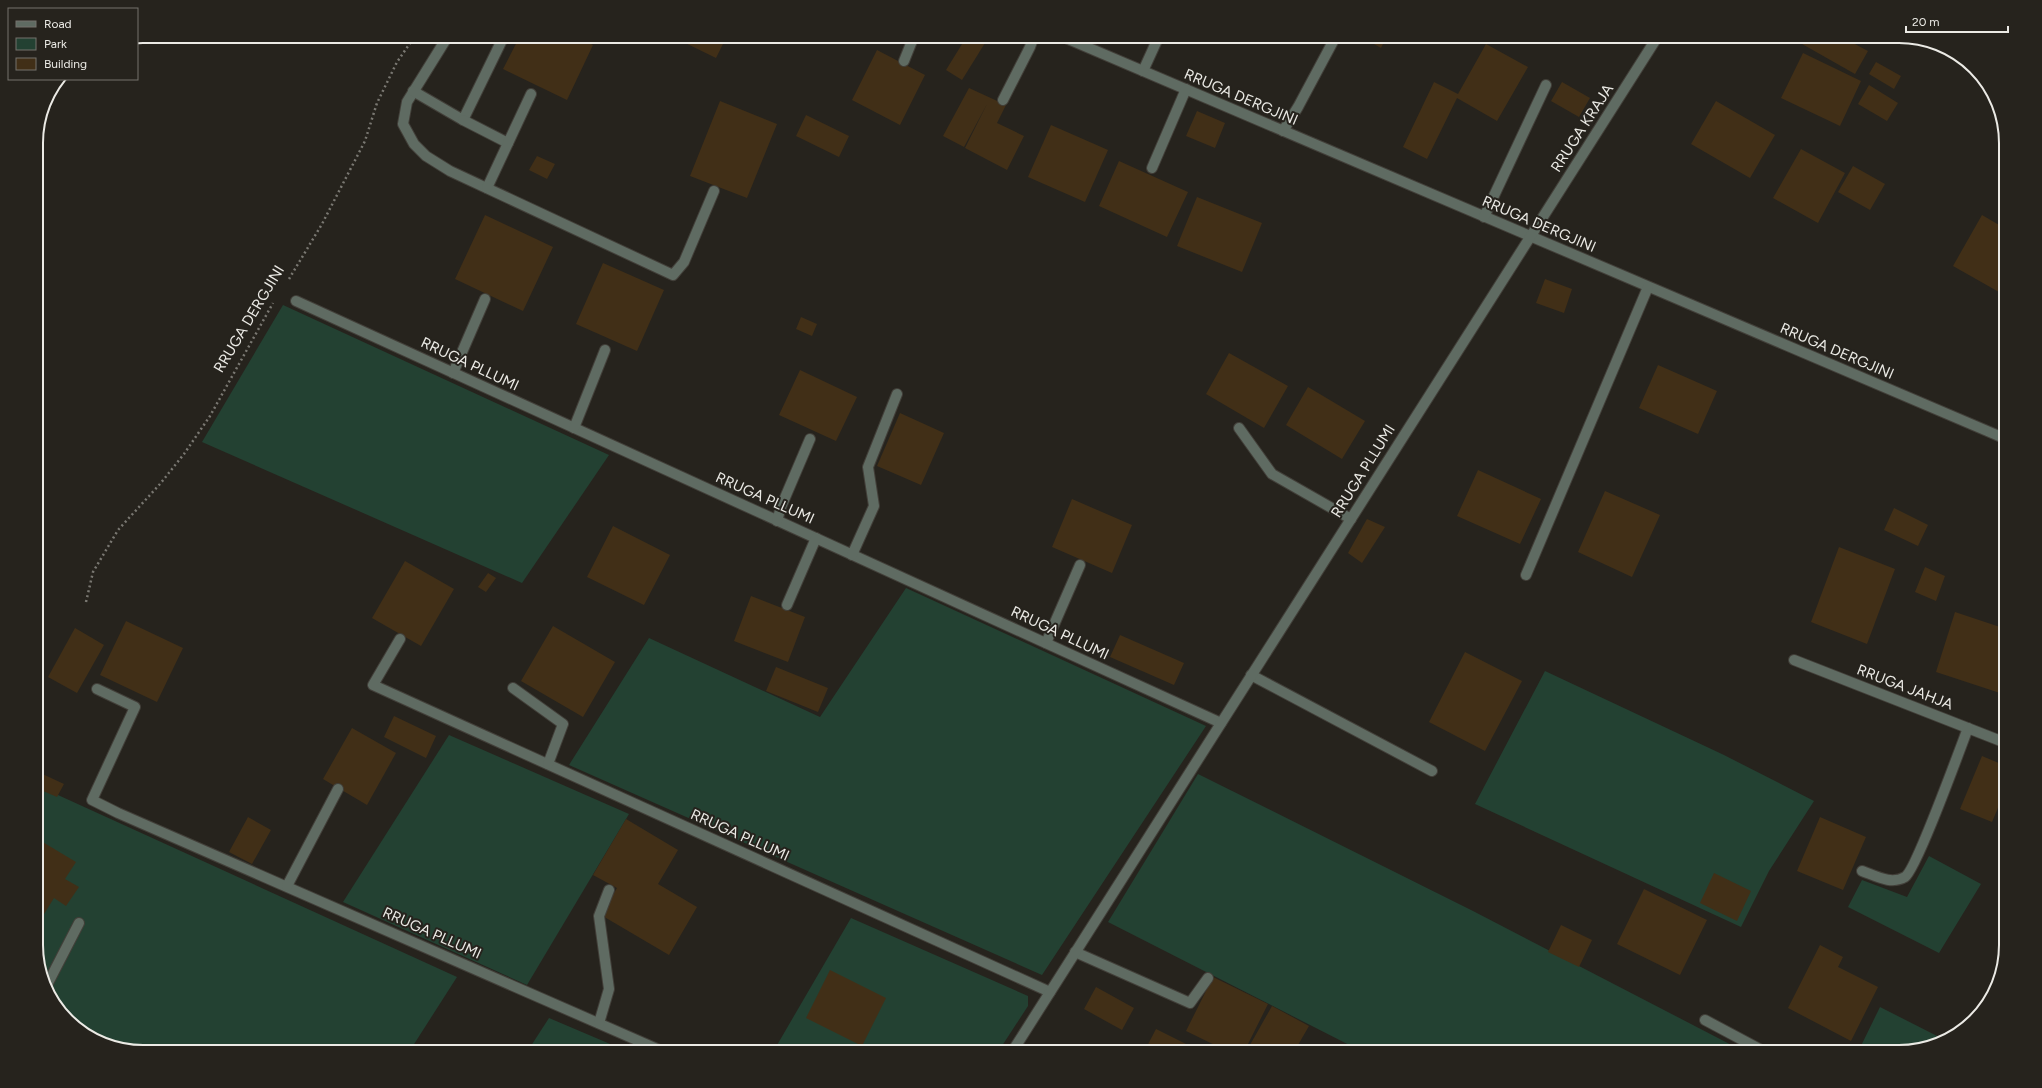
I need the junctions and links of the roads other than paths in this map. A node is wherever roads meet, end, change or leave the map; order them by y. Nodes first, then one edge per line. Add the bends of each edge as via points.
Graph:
1 (444, 43) edge
2 (501, 43) edge
3 (911, 43) edge
4 (1031, 43) edge
5 (1077, 43) edge
6 (1156, 43) edge
7 (1332, 43) edge
8 (1654, 43) edge
9 (904, 60) dead end
10 (1143, 71) junction
11 (1546, 85) dead end
12 (1186, 89) junction
13 (413, 91) junction
14 (531, 94) dead end
15 (1003, 100) dead end
16 (463, 120) junction
17 (1283, 131) junction
18 (508, 143) junction
19 (1152, 168) dead end
20 (487, 188) junction
21 (714, 191) dead end
22 (1484, 216) junction
23 (1530, 236) junction
24 (1648, 287) junction
25 (485, 300) dead end
26 (296, 302) dead end
27 (605, 350) dead end
28 (453, 373) junction
29 (897, 394) dead end
30 (574, 428) junction
31 (1239, 428) dead end
32 (1999, 436) edge
33 (810, 439) dead end
34 (1350, 518) junction
35 (777, 521) junction
36 (816, 538) junction
37 (852, 555) junction
38 (1080, 565) dead end
39 (1526, 575) dead end
40 (787, 605) dead end
41 (400, 639) dead end
42 (1046, 643) junction
43 (1794, 660) dead end
44 (1251, 675) junction
45 (513, 688) dead end
46 (97, 689) dead end
47 (1221, 723) junction
48 (1968, 728) junction
49 (1999, 740) edge
50 (548, 764) junction
51 (1432, 771) dead end
52 (338, 790) dead end
53 (1862, 871) dead end
54 (287, 886) junction
55 (609, 890) dead end
56 (79, 923) dead end
57 (1075, 952) junction
58 (1208, 978) dead end
59 (49, 980) edge
60 (1050, 992) junction
61 (1704, 1020) dead end
62 (599, 1023) junction
63 (648, 1045) edge
64 (1016, 1045) edge
65 (1752, 1045) edge

1 - 13 street
2 - 16 street
3 - 9 street
4 - 15 street
5 - 10 street, RRUGA DERGJINI
6 - 10 street
7 - 17 street
8 - 23 street, RRUGA KRAJA
10 - 12 street, RRUGA DERGJINI
11 - 22 street
12 - 17 street, RRUGA DERGJINI
12 - 19 street
13 - 16 street
13 - 20 street via 407,102 403,124 414,144 426,156 444,167
14 - 18 street
16 - 18 street
17 - 22 street, RRUGA DERGJINI
18 - 20 street
20 - 21 street via 673,275 684,262
22 - 23 street, RRUGA DERGJINI
23 - 24 street, RRUGA DERGJINI
23 - 34 street, RRUGA PLLUMI
24 - 32 street, RRUGA DERGJINI
24 - 39 street
25 - 28 street
26 - 28 street, RRUGA PLLUMI
27 - 30 street
28 - 30 street, RRUGA PLLUMI
29 - 37 street via 868,467 874,506
30 - 35 street, RRUGA PLLUMI
31 - 34 street via 1272,474
33 - 35 street
34 - 44 street, RRUGA PLLUMI
35 - 36 street, RRUGA PLLUMI
36 - 37 street, RRUGA PLLUMI
36 - 40 street
37 - 42 street, RRUGA PLLUMI
38 - 42 street
41 - 50 street, RRUGA PLLUMI via 373,685
42 - 47 street, RRUGA PLLUMI
43 - 48 street, RRUGA JAHJA
44 - 47 street, RRUGA PLLUMI
44 - 51 street
45 - 50 street via 563,724
46 - 54 street, RRUGA PLLUMI via 136,707 92,800
47 - 57 street, RRUGA PLLUMI
48 - 49 street, RRUGA JAHJA
48 - 53 street via 1918,855 1906,876 1892,881
50 - 60 street, RRUGA PLLUMI
52 - 54 street
54 - 62 street, RRUGA PLLUMI
55 - 62 street via 599,916 608,989
56 - 59 street
57 - 58 street via 1190,1003
57 - 60 street, RRUGA PLLUMI
60 - 64 street, RRUGA PLLUMI
61 - 65 street
62 - 63 street, RRUGA PLLUMI

